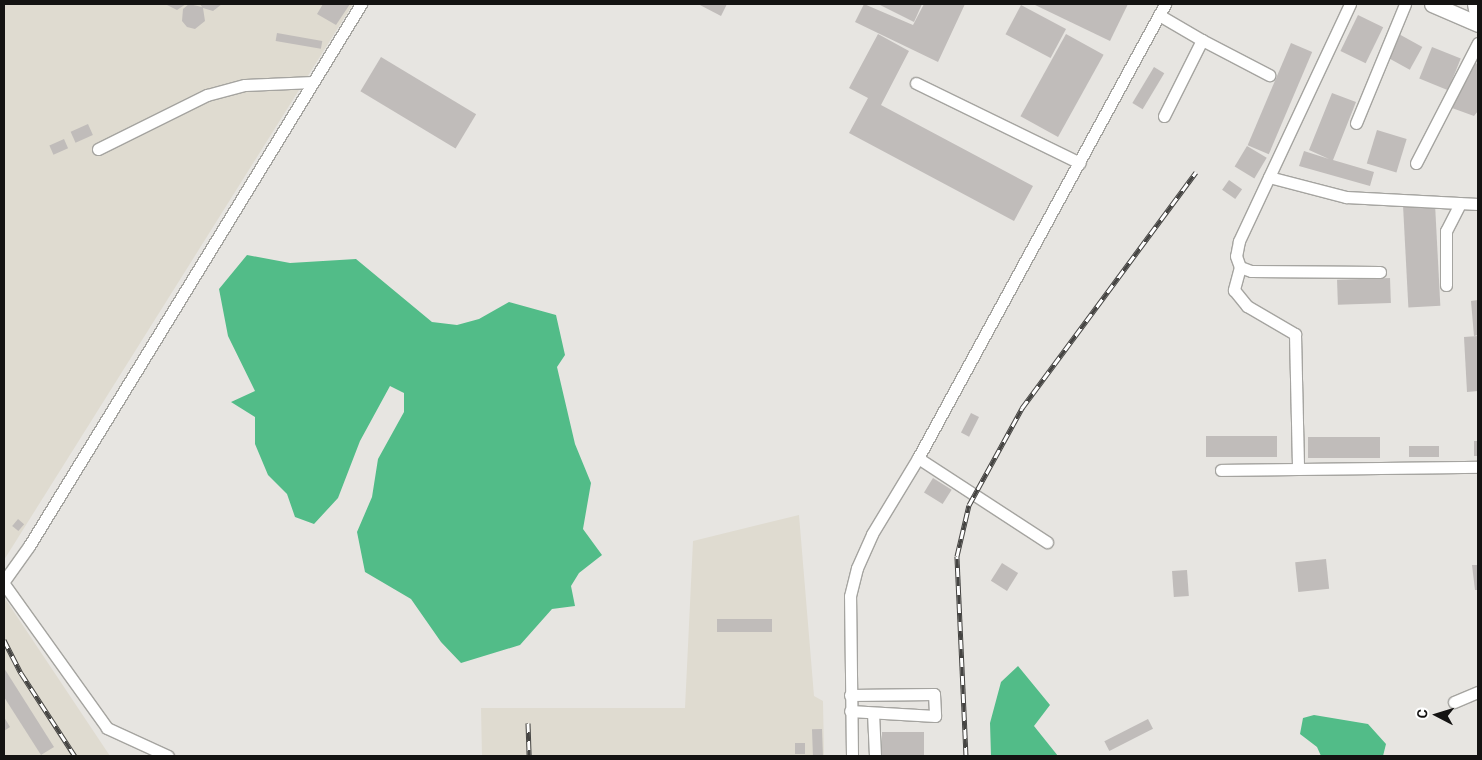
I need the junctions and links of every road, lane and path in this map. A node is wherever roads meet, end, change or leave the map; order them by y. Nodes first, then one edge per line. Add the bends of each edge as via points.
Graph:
1 (361, 4) edge
2 (1350, 4) edge
3 (1405, 4) edge
4 (1432, 4) edge
5 (1473, 4) edge
6 (1160, 8) edge
7 (1478, 24) edge
8 (1202, 40) junction
9 (1478, 43) edge
10 (1269, 75) dead end
11 (313, 82) junction
12 (916, 83) dead end
13 (1164, 116) dead end
14 (1356, 123) dead end
15 (98, 149) dead end
16 (1416, 162) dead end
17 (1080, 163) junction
18 (1269, 176) junction
19 (1460, 203) junction
20 (1478, 204) edge
21 (1240, 267) junction
22 (1380, 272) dead end
23 (1446, 285) dead end
24 (918, 458) junction
25 (1478, 467) edge
26 (1298, 469) junction
27 (1221, 470) dead end
28 (1047, 542) dead end
29 (4, 583) edge
30 (1478, 692) edge
31 (850, 695) junction
32 (1454, 702) dead end
33 (850, 711) junction
34 (873, 713) junction
35 (168, 756) edge
36 (852, 756) edge
37 (875, 756) edge

1 - 11 street
2 - 18 street
3 - 14 street
4 - 7 main road
5 - 7 street
6 - 8 street
6 - 17 street
8 - 10 street
8 - 13 street
9 - 16 street
11 - 15 street via 245,85 208,95
11 - 29 street
12 - 17 street
17 - 24 street
18 - 19 street via 1346,197
18 - 21 street via 1239,242 1236,256
19 - 20 street
19 - 23 street via 1446,231
21 - 22 street via 1251,271
21 - 26 street via 1234,290 1247,306 1295,334
24 - 28 street
24 - 31 street via 872,534 857,568 850,596
25 - 26 street
26 - 27 street
29 - 35 street via 107,728
30 - 32 street
31 - 33 street
31 - 34 street via 934,694 935,716
33 - 34 street
33 - 36 street
34 - 37 street

